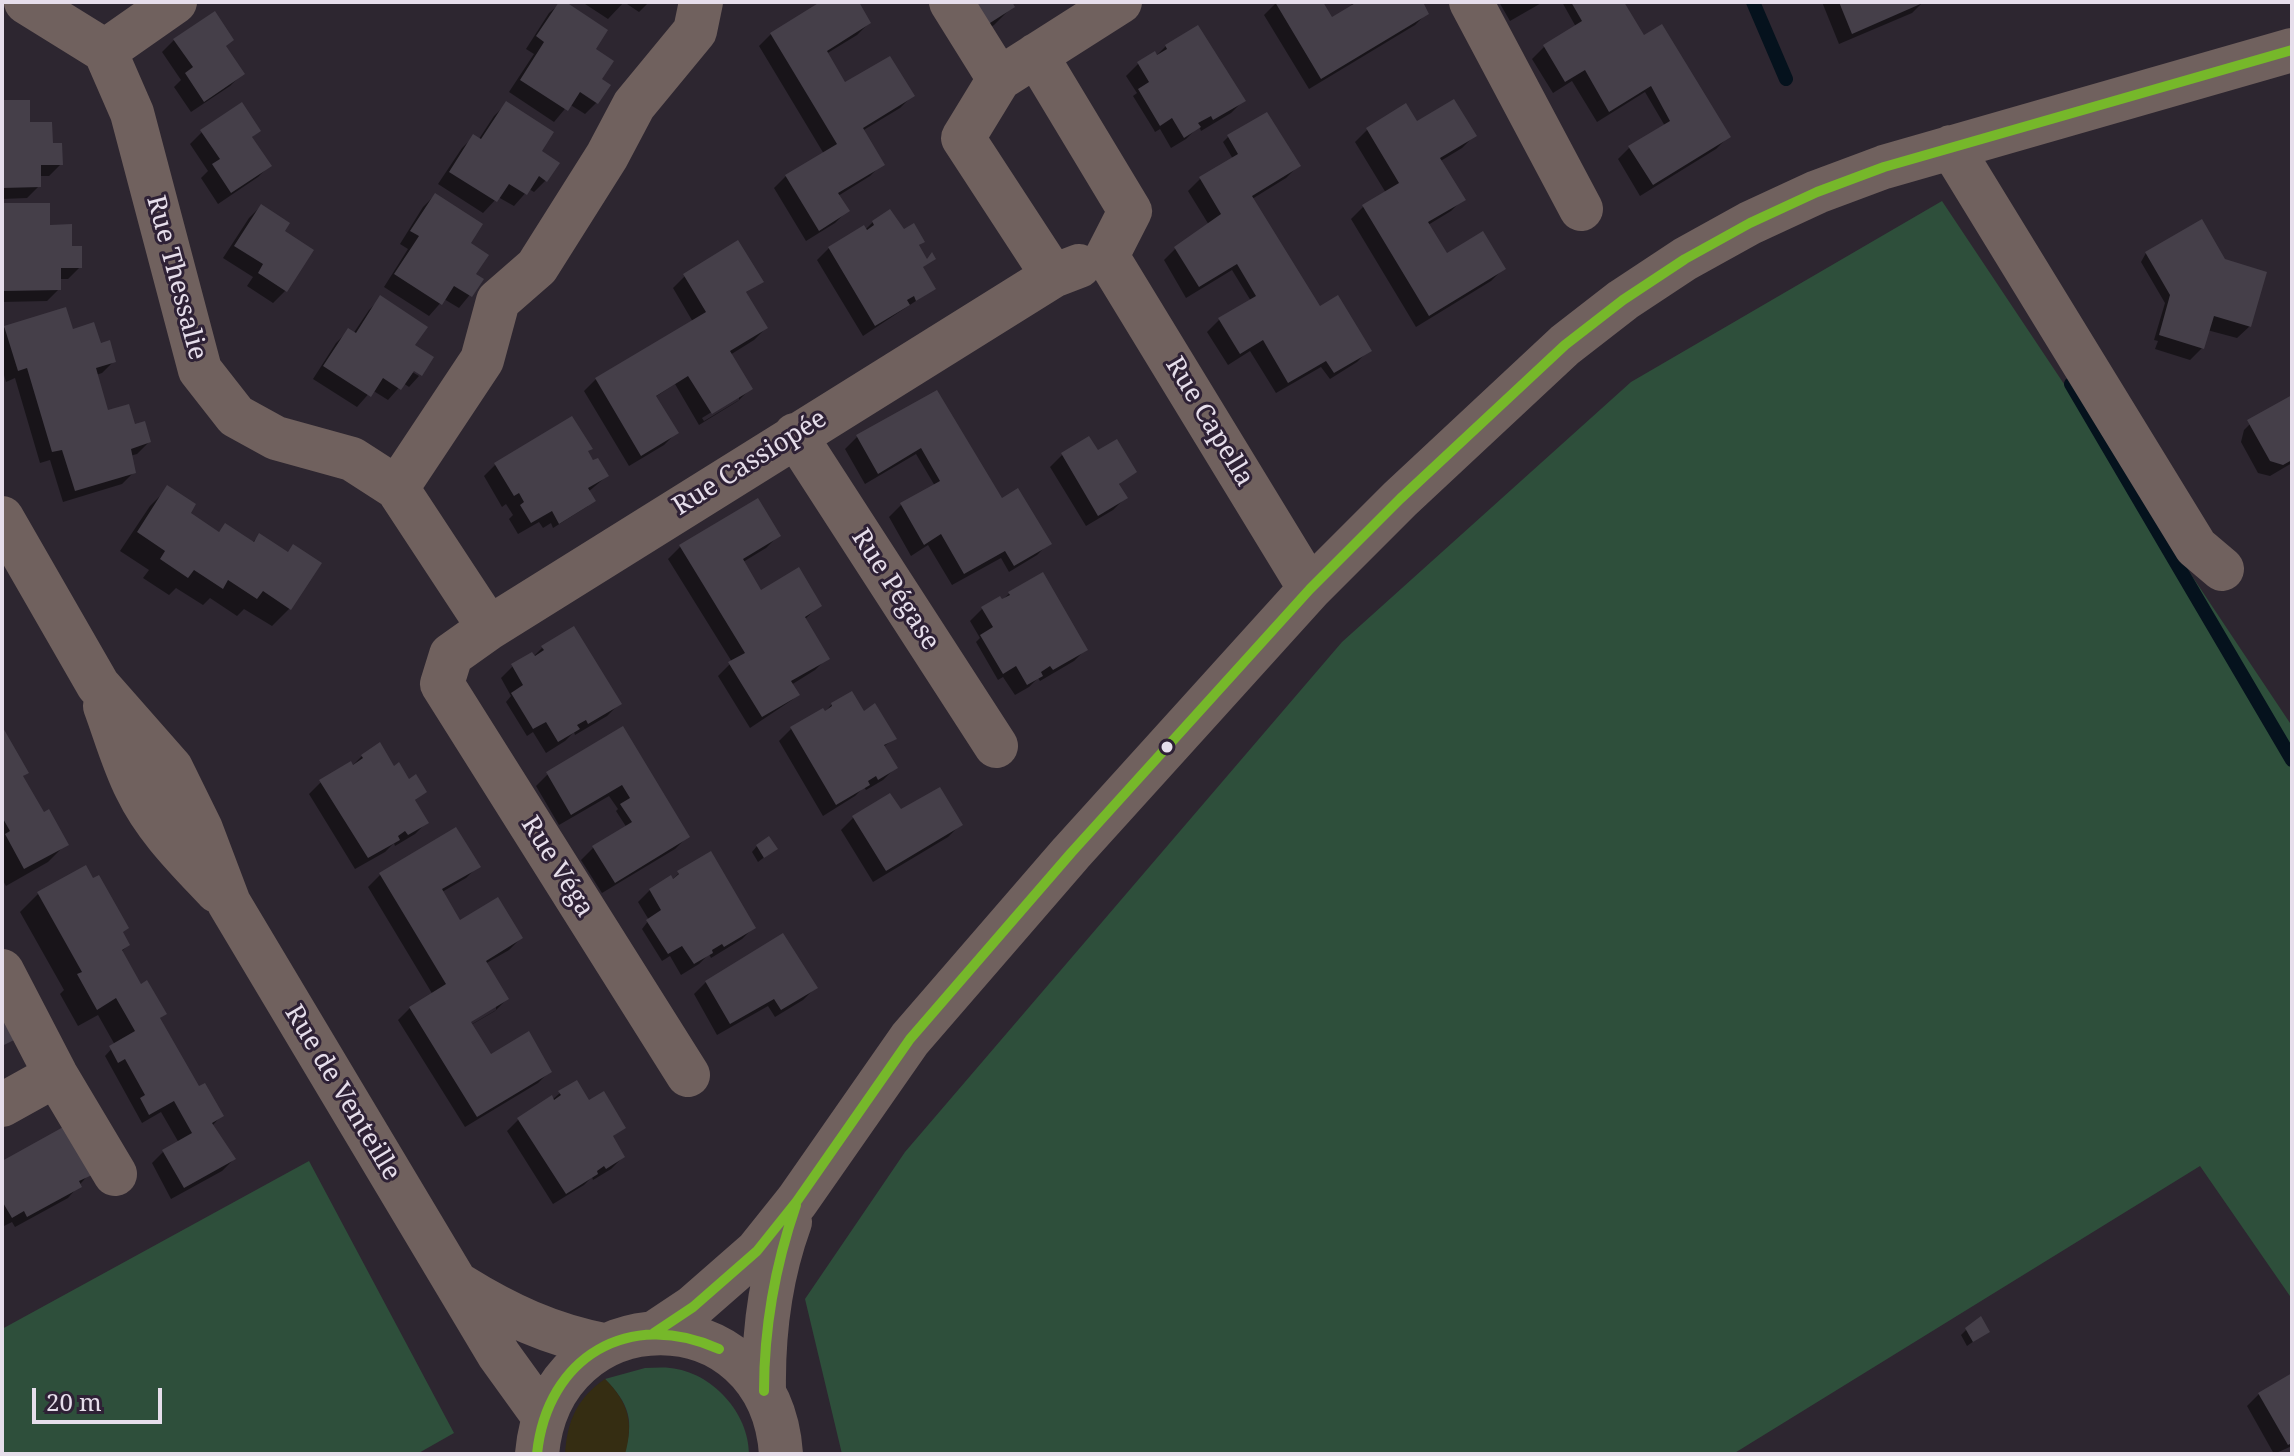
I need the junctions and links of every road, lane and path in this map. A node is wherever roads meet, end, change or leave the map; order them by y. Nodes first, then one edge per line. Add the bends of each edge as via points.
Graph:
1 (26, 2) edge
2 (175, 2) edge
3 (701, 2) edge
4 (951, 2) edge
5 (1120, 2) edge
6 (1471, 2) edge
7 (2292, 50) edge
8 (105, 51) junction
9 (1036, 55) junction
10 (999, 79) junction
11 (1951, 147) junction
12 (1581, 209) dead end
13 (1107, 256) junction
14 (1053, 276) junction
15 (795, 435) junction
16 (397, 488) junction
17 (2, 518) edge
18 (2222, 569) dead end
19 (1310, 589) junction
20 (489, 628) junction
21 (451, 655) joint
22 (996, 746) dead end
23 (2, 971) edge
24 (56, 1075) junction
25 (688, 1075) dead end
26 (2, 1105) edge
27 (115, 1174) dead end
28 (797, 1201) junction
29 (455, 1282) junction
30 (654, 1333) junction
31 (604, 1345) junction
32 (764, 1391) junction
33 (540, 1435) edge
34 (781, 1454) edge

1 - 8 street
2 - 8 street
3 - 16 street via 695,31 634,105 537,267 498,301 482,360
4 - 10 street
5 - 9 street
6 - 12 street
7 - 11 street
8 - 16 street, Rue Thessalie via 132,113 200,370 236,416 276,438 352,459
9 - 10 street
9 - 13 street via 1130,211
10 - 14 street via 963,138
11 - 18 street via 2196,547
11 - 19 street via 1857,177 1750,223 1623,300 1510,394
13 - 14 street
13 - 19 street, Rue Capella
14 - 15 street, Rue Cassiopée
15 - 20 street, Rue Cassiopée
15 - 22 street, Rue Pégase
16 - 20 street, Rue Thessalie
17 - 29 street, Rue de Venteille via 98,685 136,790 180,852 229,903
19 - 28 street via 910,1039
20 - 21 street, Rue Cassiopée
21 - 25 street, Rue Véga via 442,684
23 - 24 street
24 - 26 street
24 - 27 street
28 - 30 street via 730,1277
28 - 32 street via 772,1281
29 - 31 street, Rue de Venteille via 526,1321 570,1339
29 - 33 street, Rue de Venteille
30 - 31 street
30 - 32 street via 703,1340 738,1360
31 - 33 street via 566,1375
32 - 34 street via 779,1427

